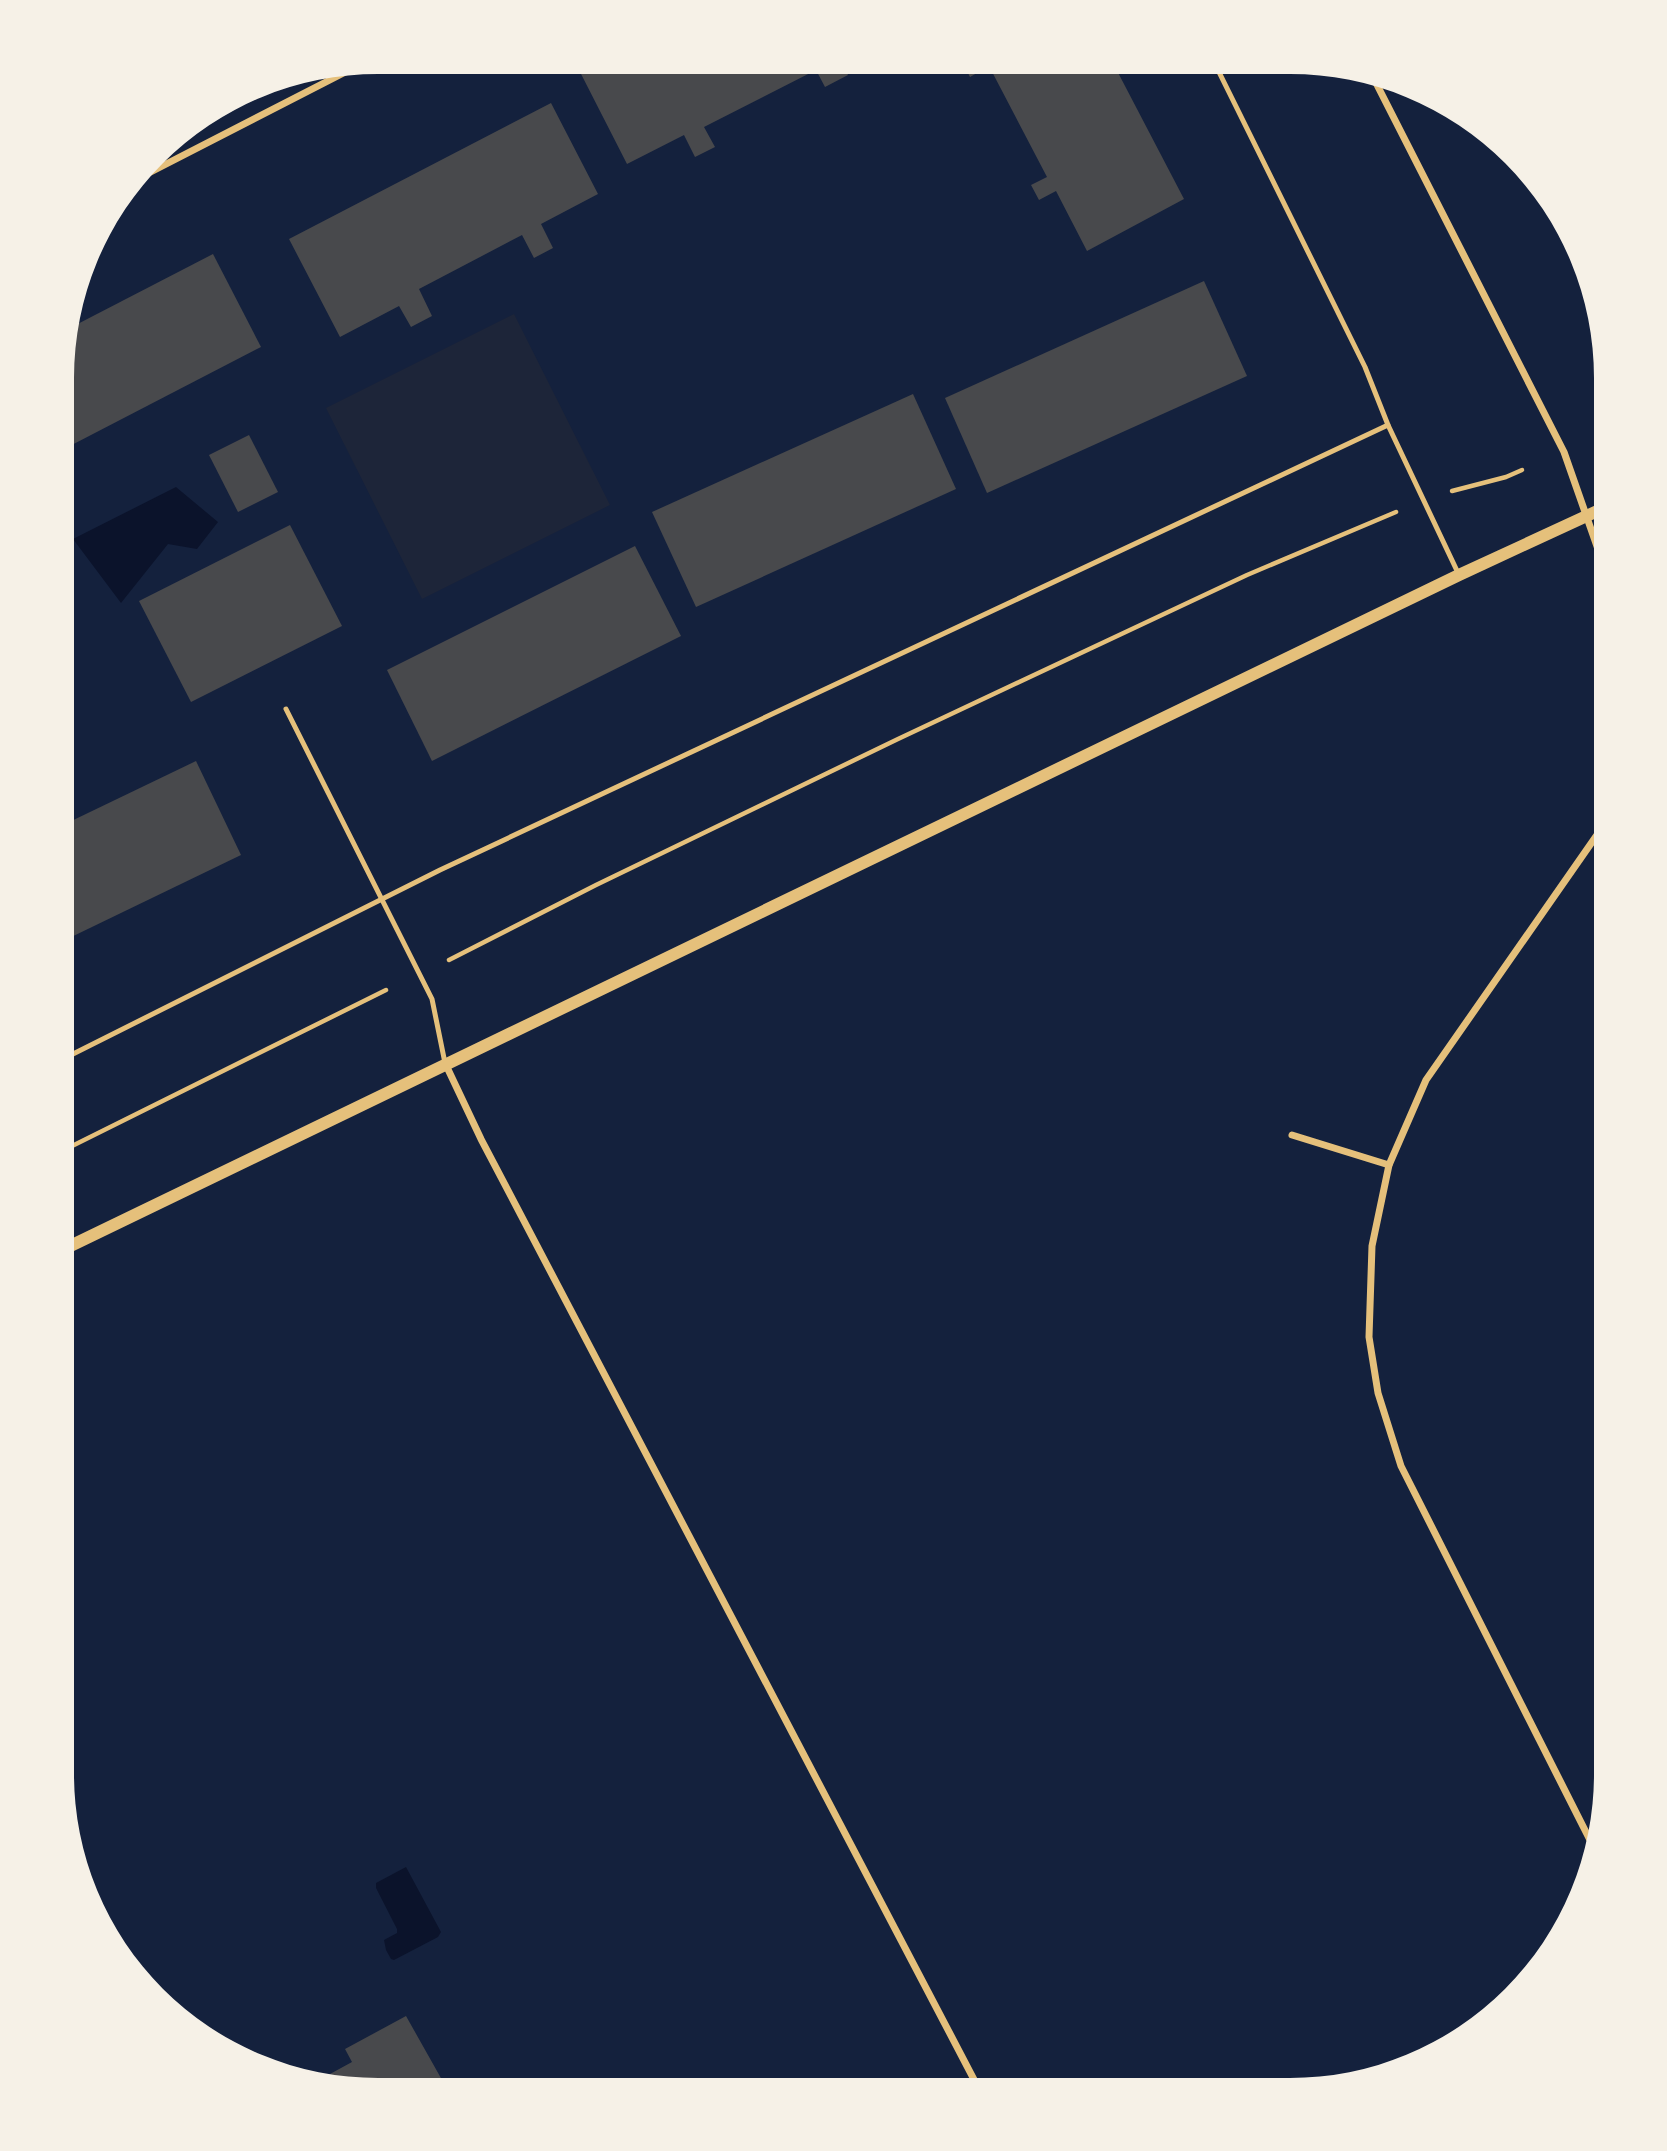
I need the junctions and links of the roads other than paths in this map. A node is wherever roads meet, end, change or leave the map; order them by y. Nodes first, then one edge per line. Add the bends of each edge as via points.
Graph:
1 (1220, 74) edge
2 (337, 76) edge
3 (1378, 87) edge
4 (159, 167) edge
5 (1388, 425) junction
6 (1594, 512) edge
7 (1586, 516) junction
8 (1594, 538) edge
9 (1459, 575) junction
10 (286, 709) dead end
11 (1594, 838) edge
12 (383, 898) junction
13 (74, 1053) edge
14 (445, 1063) junction
15 (1292, 1135) dead end
16 (1389, 1165) junction
17 (74, 1244) edge
18 (1587, 1835) edge
19 (973, 2078) edge

1 - 5 lane via 1365,367
2 - 4 street
3 - 7 street via 1564,452
5 - 9 lane
5 - 12 lane
6 - 7 street
7 - 8 street
7 - 9 street
9 - 14 street
10 - 12 lane
11 - 16 street via 1426,1080
12 - 13 lane
12 - 14 lane via 432,999
14 - 17 street
14 - 19 street
15 - 16 street
16 - 18 street via 1372,1246 1369,1337 1378,1393 1401,1466

